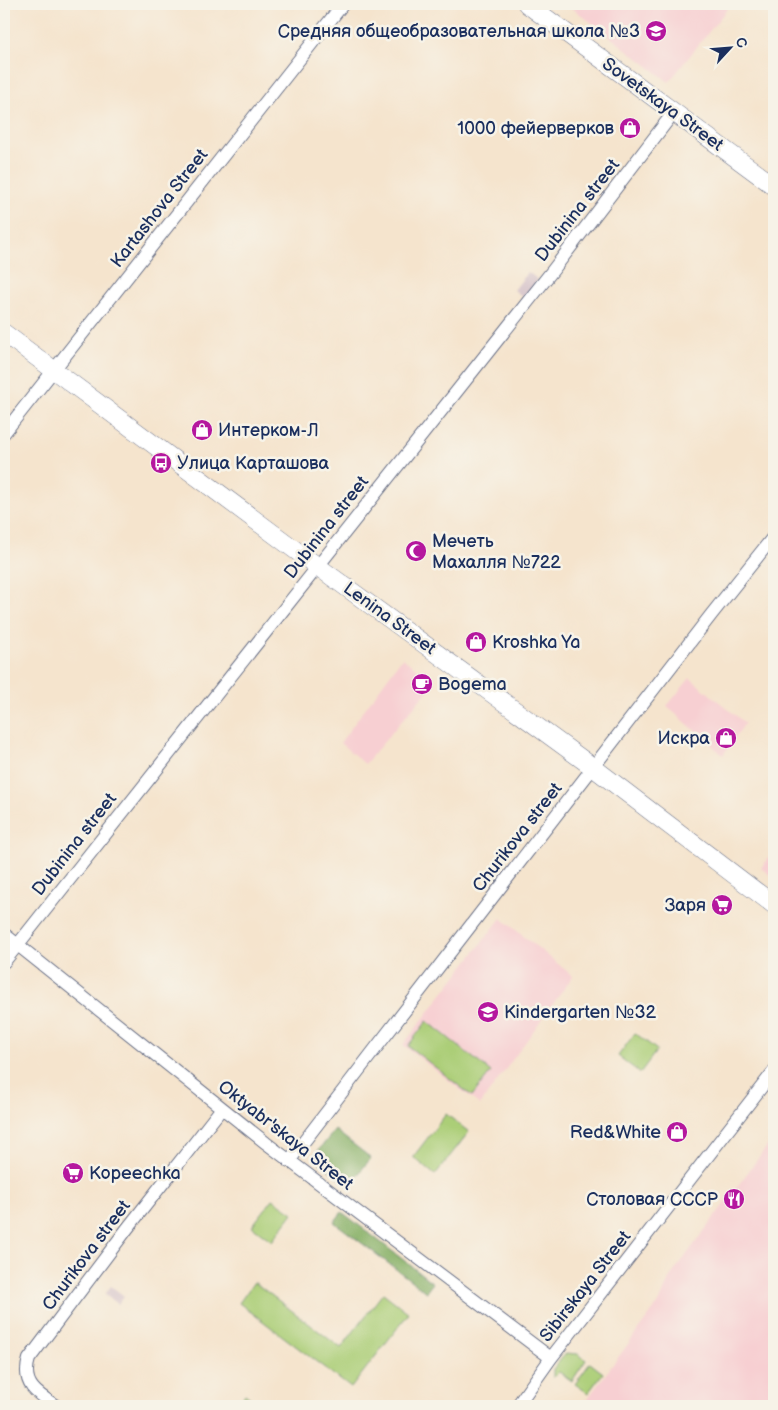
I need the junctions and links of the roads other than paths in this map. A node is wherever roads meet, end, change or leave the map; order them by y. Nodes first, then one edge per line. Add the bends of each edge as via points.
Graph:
1 (343, 4) edge
2 (527, 4) edge
3 (674, 112) junction
4 (774, 186) edge
5 (4, 333) edge
6 (54, 369) junction
7 (4, 433) edge
8 (774, 536) edge
9 (318, 566) junction
10 (594, 768) junction
11 (774, 905) edge
12 (4, 934) edge
13 (17, 944) junction
14 (4, 962) edge
15 (774, 1071) edge
16 (222, 1108) junction
17 (289, 1161) junction
18 (551, 1358) junction
19 (56, 1406) edge
20 (517, 1406) edge

1 - 6 street, Kartashova Street
2 - 3 street, Sovetskaya Street
3 - 4 street, Sovetskaya Street
3 - 9 street, Dubinina street
5 - 6 street, Lenina Street
6 - 7 street, Kartashova Street
6 - 9 street, Lenina Street
8 - 10 street, Churikova street
9 - 10 street, Lenina Street
9 - 13 street, Dubinina street
10 - 11 street, Lenina Street
10 - 17 street, Churikova street
12 - 13 street, Oktyabr'skaya Street
13 - 14 street, Dubinina street
13 - 16 street, Oktyabr'skaya Street
15 - 18 street, Sibirskaya Street
16 - 17 street, Oktyabr'skaya Street
16 - 19 street, Churikova street via 29,1359 27,1380 42,1397
17 - 18 street, Oktyabr'skaya Street
18 - 20 street, Sibirskaya Street

